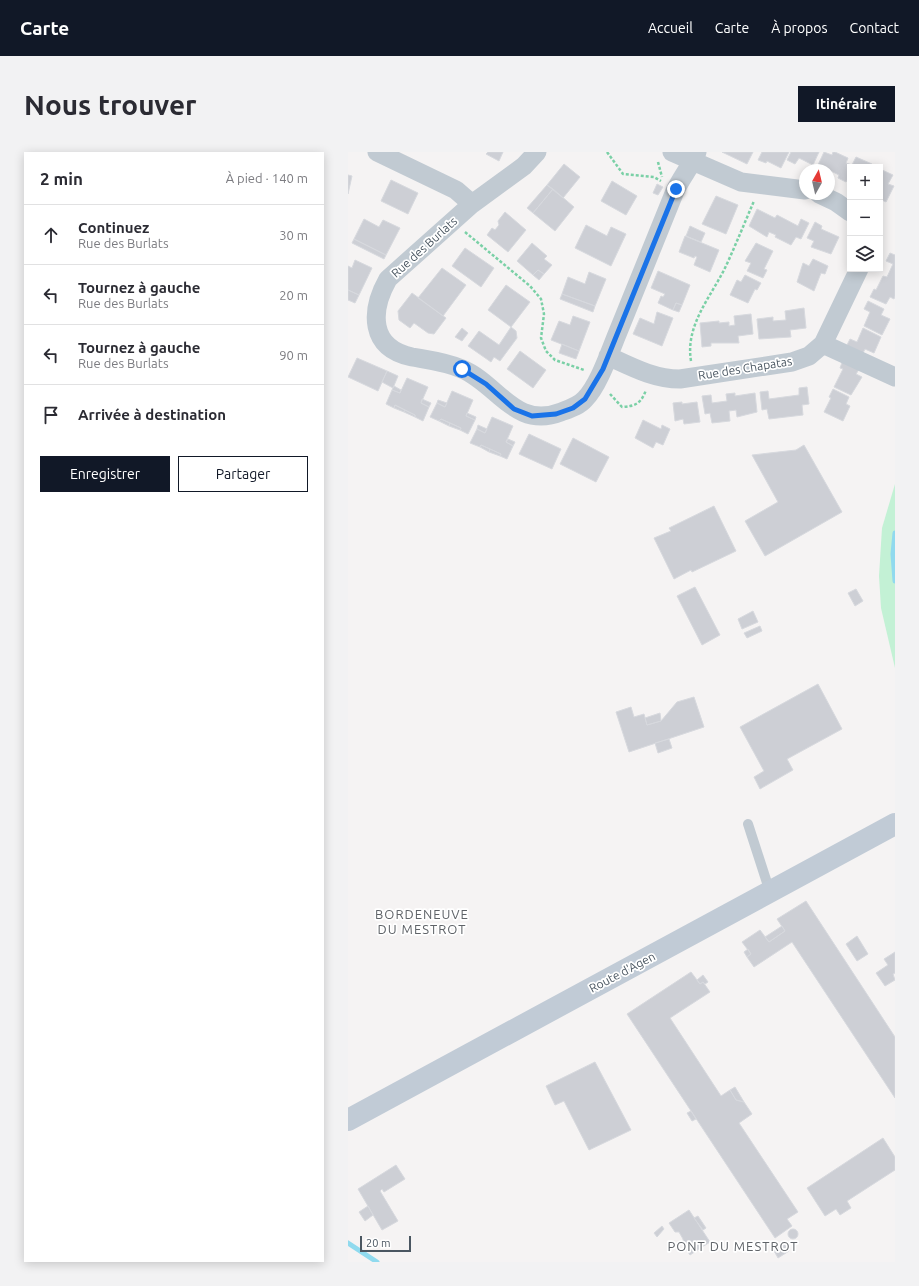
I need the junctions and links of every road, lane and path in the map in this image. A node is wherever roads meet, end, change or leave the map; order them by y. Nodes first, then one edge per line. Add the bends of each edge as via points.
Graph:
1 (377, 152) edge
2 (537, 152) edge
3 (607, 152) edge
4 (665, 155) edge
5 (695, 157) edge
6 (799, 189) edge
7 (756, 198) dead end
8 (832, 200) edge
9 (472, 204) junction
10 (847, 210) edge
11 (462, 229) dead end
12 (858, 272) edge
13 (823, 344) junction
14 (608, 356) junction
15 (691, 364) dead end
16 (588, 371) dead end
17 (895, 377) edge
18 (748, 824) dead end
19 (895, 824) edge
20 (770, 892) junction
21 (348, 1120) edge

1 - 9 street via 456,190
2 - 9 street, Rue des Burlats via 524,166
3 - 4 path via 623,174 654,177 664,183 658,166
4 - 5 street
5 - 6 street via 742,182
5 - 14 street, Rue des Burlats via 676,189
7 - 15 path via 726,266 695,322 689,345
8 - 10 street
9 - 14 street, Rue des Burlats via 388,279 377,306 378,335 392,349 411,357 426,358 462,369 486,384 514,409 532,416 556,414 573,408 585,399
11 - 16 path via 530,286 541,299 544,314 541,338 546,351 555,360
12 - 13 street, Rue des Chapatas
13 - 14 street, Rue des Chapatas via 809,356 792,362 680,379 649,375
13 - 17 street
18 - 20 lane
19 - 20 main road, Route d'Agen
20 - 21 main road, Route d'Agen

